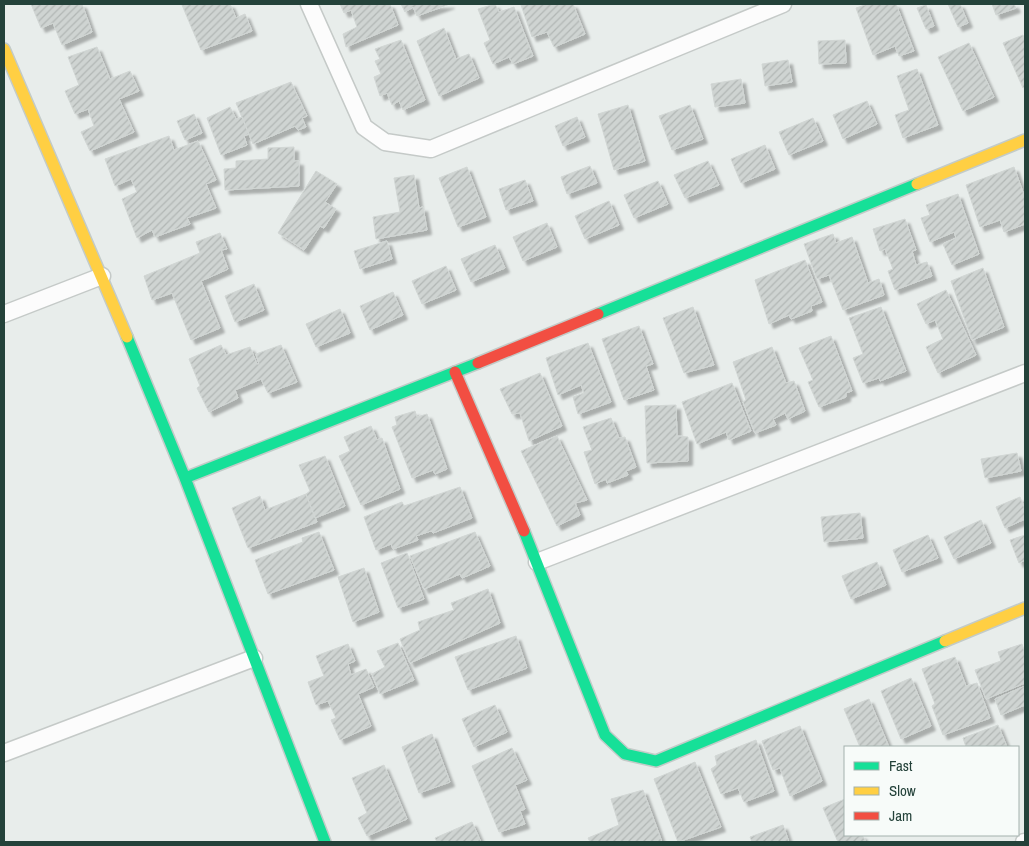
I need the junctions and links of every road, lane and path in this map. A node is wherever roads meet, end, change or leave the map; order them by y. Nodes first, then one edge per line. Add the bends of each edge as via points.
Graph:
1 (309, 4) edge
2 (783, 4) edge
3 (4, 49) edge
4 (1025, 140) edge
5 (102, 276) junction
6 (4, 314) edge
7 (455, 372) junction
8 (1025, 373) edge
9 (185, 478) junction
10 (537, 562) junction
11 (1025, 608) edge
12 (254, 658) junction
13 (4, 753) edge
14 (325, 842) edge

1 - 2 street via 364,127 385,142 431,149
3 - 5 street
4 - 7 street
5 - 6 street
5 - 9 street
7 - 9 street
7 - 10 street
8 - 10 street
9 - 12 street
10 - 11 street via 605,735 625,754 656,761
12 - 13 street
12 - 14 street

